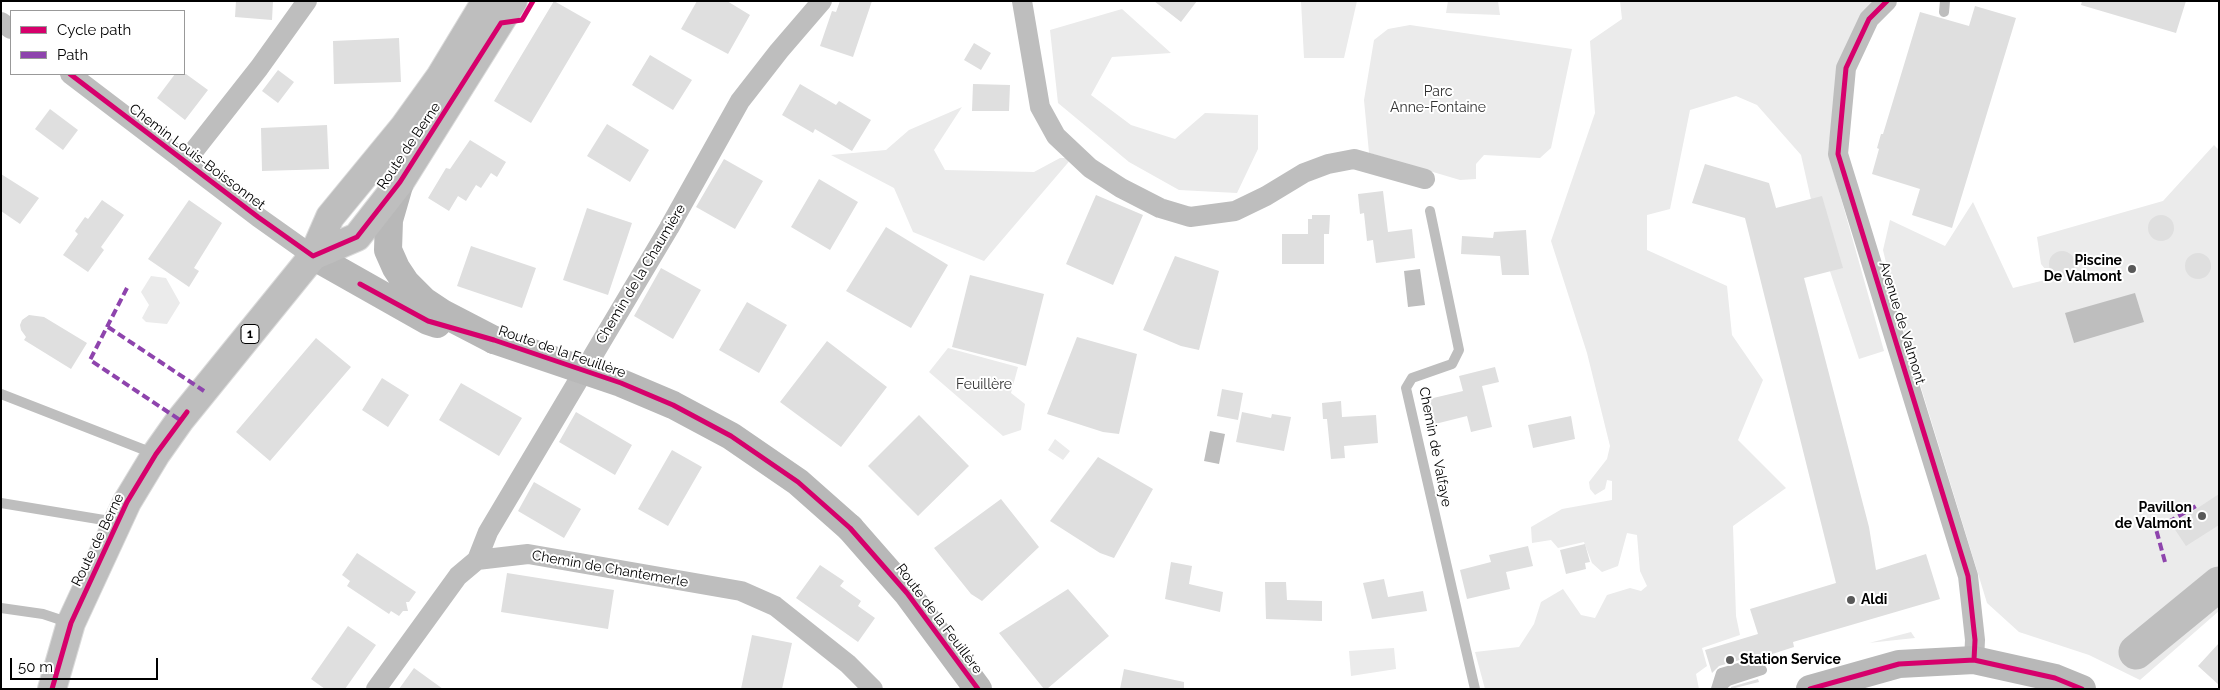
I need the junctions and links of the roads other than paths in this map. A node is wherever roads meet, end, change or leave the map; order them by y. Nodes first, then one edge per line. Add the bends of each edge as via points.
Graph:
1 (308, 1) edge
2 (486, 1) edge
3 (514, 1) edge
4 (822, 1) edge
5 (1022, 1) edge
6 (1887, 1) edge
7 (1945, 1) edge
8 (1944, 12) dead end
9 (71, 75) edge
10 (185, 162) junction
11 (1425, 179) dead end
12 (400, 182) junction
13 (1430, 212) dead end
14 (313, 256) junction
15 (494, 340) junction
16 (1, 394) edge
17 (156, 454) junction
18 (1, 503) edge
19 (117, 522) junction
20 (477, 560) junction
21 (1, 608) edge
22 (71, 623) junction
23 (1974, 660) junction
24 (1760, 666) dead end
25 (52, 689) edge
26 (376, 689) edge
27 (873, 689) edge
28 (978, 689) edge
29 (1475, 689) edge
30 (1718, 689) edge
31 (1810, 689) edge
32 (2082, 689) edge

1 - 10 street
2 - 14 main road, Route de Berne / 1 via 424,99 330,217
3 - 12 main road, Route de Berne / 1
4 - 20 street, Chemin de la Chaumière via 740,102 488,532
5 - 11 street via 1040,107 1056,136 1090,168 1160,208 1190,217 1235,212 1304,173 1354,159
6 - 23 street, Avenue de Valmont via 1869,19 1846,68 1838,154 1968,576
7 - 8 lane
9 - 10 street, Chemin Louis-Boissonnet
10 - 14 street, Chemin Louis-Boissonnet
12 - 14 main road, Route de Berne / 1 via 357,237
12 - 15 main road, Route de la Feuillère via 388,220 388,250 396,268 424,301
13 - 29 lane, Chemin de Valfaye via 1459,350 1452,364 1412,378 1406,388
14 - 15 main road, Route de la Feuillère via 428,321
14 - 17 main road, Route de Berne / 1
15 - 28 main road, Route de la Feuillère, bridge via 621,383 673,405 731,436 798,482 850,528 907,592
16 - 17 lane
17 - 19 main road, Route de Berne / 1
18 - 19 lane, Route de Berne
19 - 22 main road, Route de Berne / 1
20 - 26 street via 458,576 436,604
20 - 27 street, Chemin de Chantemerle via 528,554 741,591 775,606 848,664
21 - 22 lane via 43,614
22 - 25 main road, Route de Berne / 1
23 - 31 main road via 1899,664
23 - 32 main road via 2055,678
24 - 30 lane via 1721,673

